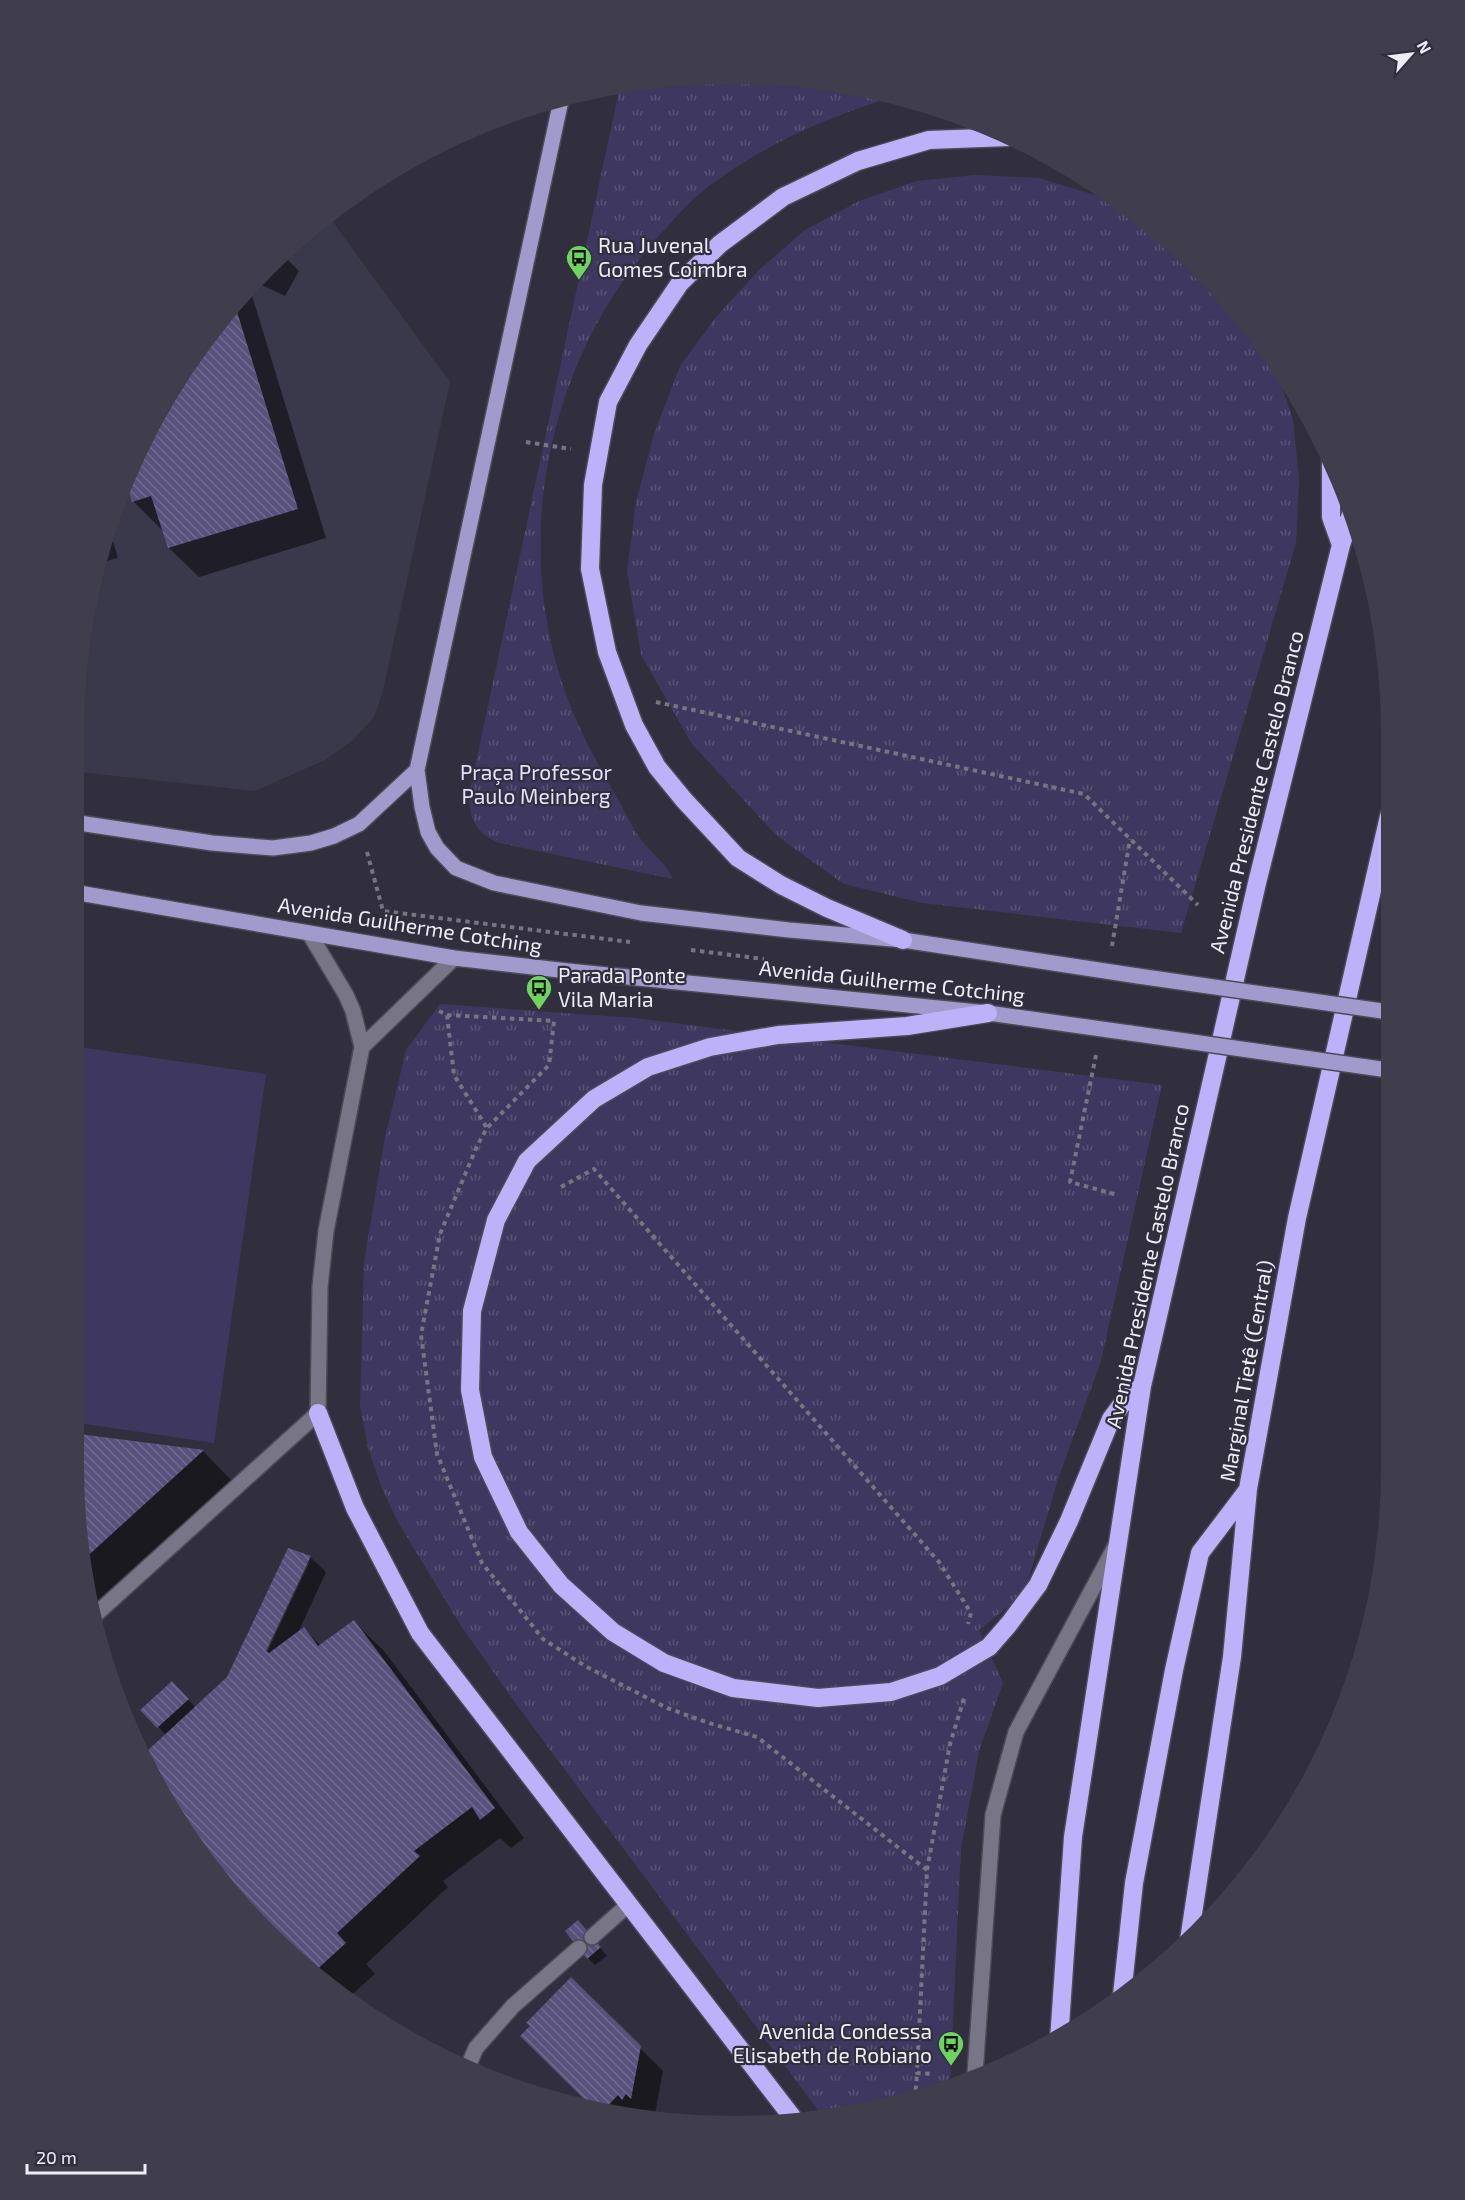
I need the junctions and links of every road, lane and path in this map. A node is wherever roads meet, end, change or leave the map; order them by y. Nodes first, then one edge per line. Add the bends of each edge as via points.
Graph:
1 (560, 108) edge
2 (991, 138) edge
3 (1331, 482) edge
4 (1347, 525) edge
5 (1341, 545) junction
6 (654, 701) dead end
7 (417, 770) junction
8 (84, 824) edge
9 (1130, 839) junction
10 (1381, 851) edge
11 (84, 894) edge
12 (1198, 905) dead end
13 (309, 933) junction
14 (903, 940) junction
15 (1111, 952) dead end
16 (454, 958) junction
17 (409, 1000) junction
18 (1381, 1011) edge
19 (988, 1013) junction
20 (447, 1015) junction
21 (362, 1047) junction
22 (1097, 1051) dead end
23 (1381, 1069) edge
24 (487, 1128) junction
25 (561, 1187) dead end
26 (1118, 1195) dead end
27 (1142, 1386) junction
28 (318, 1413) junction
29 (1248, 1489) junction
30 (1117, 1543) junction
31 (100, 1611) edge
32 (958, 1665) junction
33 (927, 1870) junction
34 (629, 1904) junction
35 (1192, 1925) edge
36 (592, 1937) dead end
37 (579, 1948) dead end
38 (1123, 1985) edge
39 (1060, 2027) edge
40 (471, 2061) edge
41 (975, 2069) edge
42 (916, 2073) junction
43 (934, 2074) dead end
44 (915, 2090) edge
45 (789, 2113) edge

1 - 7 main road
2 - 14 highway via 929,140 858,161 783,197 720,244 680,283 638,345 608,402 593,485 590,569 607,652 634,725 657,767 738,858 827,908
3 - 5 highway via 1331,517
4 - 5 highway, Avenida Presidente Castelo Branco
5 - 27 highway, Avenida Presidente Castelo Branco via 1257,883
6 - 9 path via 1084,794
7 - 8 main road via 359,824 311,843 273,848 212,843
7 - 14 main road, Avenida Guilherme Cotching via 428,832 437,848 456,868 494,883 641,913
9 - 12 path
9 - 15 path
10 - 29 highway, Marginal Tietê (Central) via 1297,1218
11 - 13 main road, Avenida Guilherme Cotching
13 - 16 main road, Avenida Guilherme Cotching
13 - 21 street via 346,994
14 - 18 main road, Avenida Guilherme Cotching, bridge
16 - 17 street
16 - 19 main road, Avenida Guilherme Cotching
17 - 20 path via 430,1005
17 - 21 street
19 - 23 main road, Avenida Guilherme Cotching, bridge
19 - 32 highway via 907,1026 778,1035 710,1047 648,1067 594,1099 527,1161 496,1220 472,1311 470,1390 483,1457 519,1532 561,1585 613,1632 664,1663 733,1688 818,1698 891,1692 940,1676
20 - 24 path via 454,1075
20 - 24 path via 554,1021 549,1065
21 - 28 street via 326,1231 320,1287
22 - 26 path via 1070,1182
24 - 33 path via 440,1234 421,1335 437,1454 482,1563 543,1639 585,1666 667,1708 756,1737
25 - 32 path via 594,1169 939,1562 971,1613
27 - 30 highway, Avenida Presidente Castelo Branco
27 - 32 highway via 1111,1419 1070,1521 1038,1586 989,1647
28 - 31 street
28 - 34 highway via 355,1508 420,1633
29 - 35 highway, Marginal Tietê (Central) via 1232,1657
29 - 38 highway via 1200,1553 1134,1883
30 - 39 highway, Avenida Presidente Castelo Branco via 1073,1837
30 - 41 street via 1016,1732 993,1815
32 - 33 path via 966,1694 950,1744
33 - 42 path
34 - 36 street
34 - 45 highway
37 - 40 street via 513,2006 476,2048
42 - 43 path
42 - 44 path

